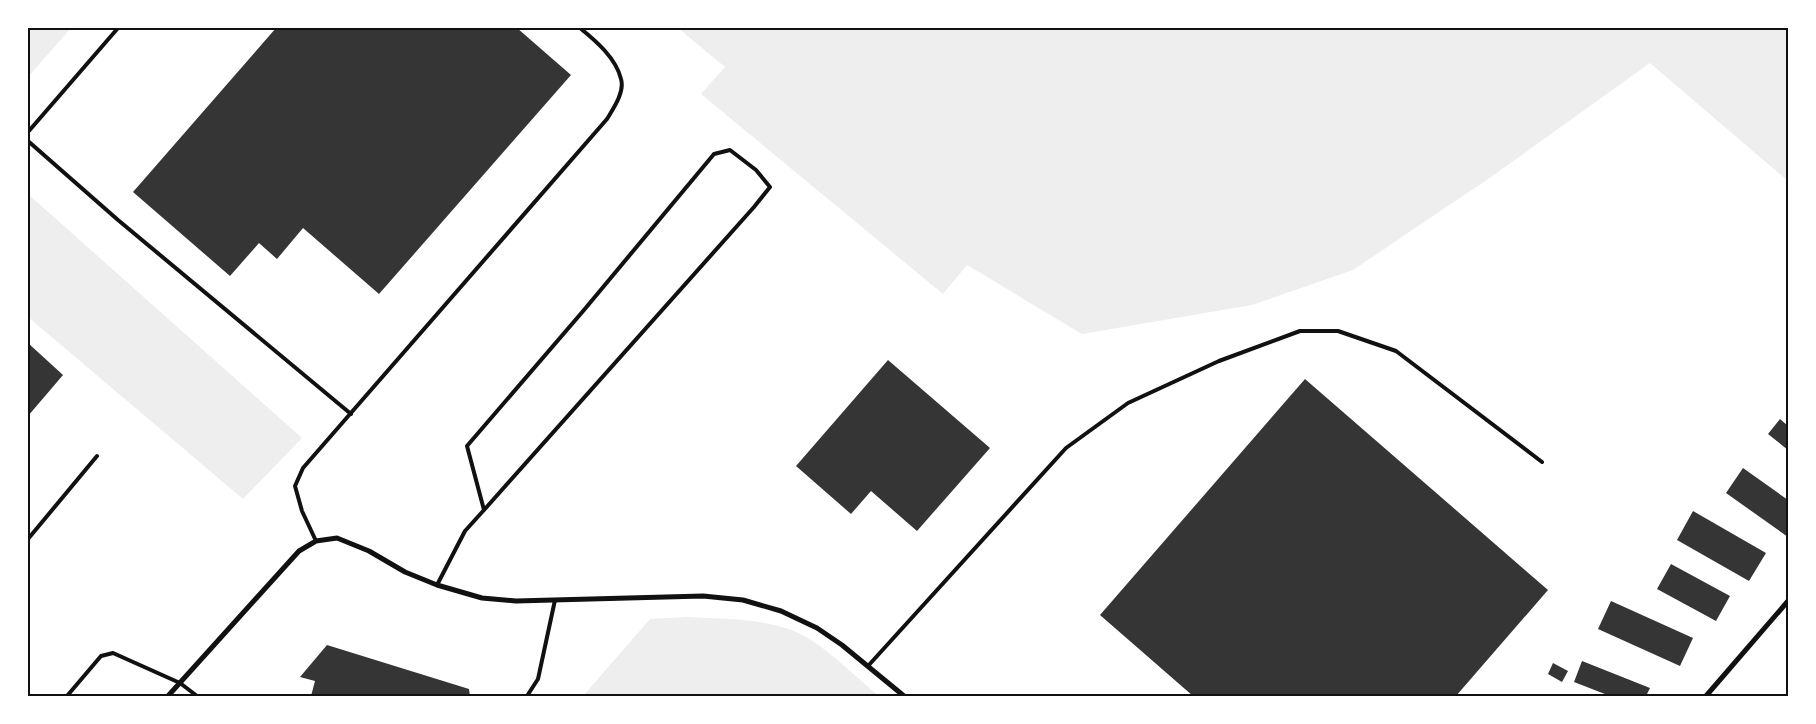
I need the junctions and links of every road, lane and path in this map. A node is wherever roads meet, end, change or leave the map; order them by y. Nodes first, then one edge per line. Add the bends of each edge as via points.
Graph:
1 (118, 28) edge
2 (580, 28) edge
3 (28, 132) edge
4 (28, 141) edge
5 (350, 414) junction
6 (97, 456) dead end
7 (1542, 462) dead end
8 (484, 510) junction
9 (28, 539) edge
10 (316, 541) junction
11 (437, 585) junction
12 (555, 600) junction
13 (1788, 602) edge
14 (868, 666) junction
15 (180, 683) junction
16 (67, 696) edge
17 (168, 696) edge
18 (196, 696) edge
19 (526, 696) edge
20 (904, 696) edge
21 (1706, 696) edge

1 - 3 lane
2 - 5 lane via 612,60 622,80 608,119
4 - 5 lane
5 - 10 lane via 303,468 296,486 302,511
6 - 9 lane
7 - 14 lane via 1396,351 1338,331 1300,331 1218,361 1128,404 1066,448
8 - 8 lane via 770,187 756,170 730,150 714,154 467,446
8 - 11 lane via 465,531
10 - 11 street via 337,538
10 - 15 street via 299,551
11 - 12 street via 482,598
12 - 14 street via 703,596 743,600 781,611 817,628
12 - 19 lane via 538,679
13 - 21 street
14 - 20 street
15 - 16 lane via 114,653 101,656
15 - 17 street
15 - 18 lane

